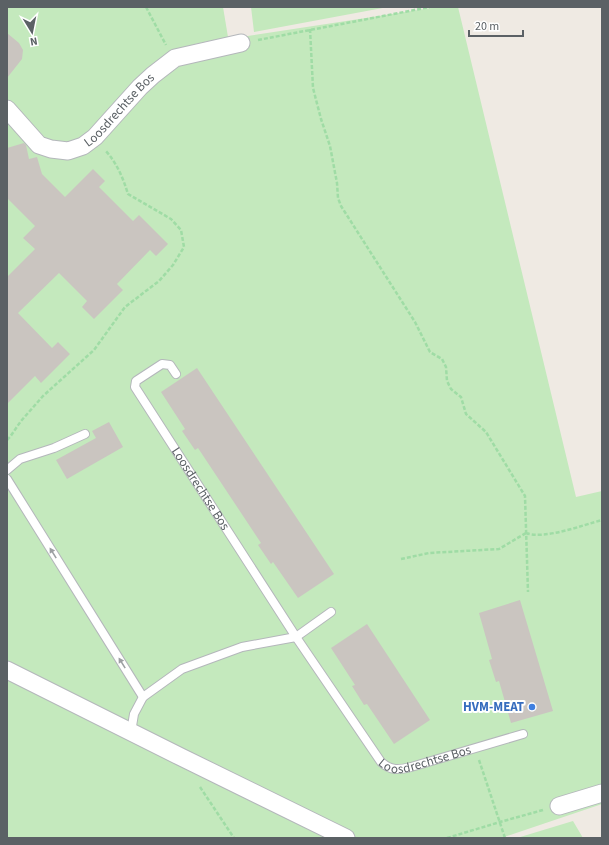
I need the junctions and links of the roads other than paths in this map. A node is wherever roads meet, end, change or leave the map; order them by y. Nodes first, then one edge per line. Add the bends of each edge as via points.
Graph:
1 (241, 43) road end
2 (7, 109) edge
3 (176, 374) dead end
4 (85, 434) dead end
5 (7, 470) edge
6 (7, 479) edge
7 (331, 612) dead end
8 (296, 637) junction
9 (7, 670) edge
10 (143, 696) junction
11 (131, 732) junction
12 (523, 734) dead end
13 (602, 793) edge
14 (559, 806) road end
15 (346, 838) edge

1 - 2 street, Loosdrechtse Bos via 175,58 140,87 95,137 83,146 68,151 39,145
3 - 8 lane, Loosdrechtse Bos via 170,365 162,364 136,381 135,387
4 - 5 lane via 20,459
10 -> 6 lane
7 - 8 lane
8 - 10 lane via 242,647 182,669
8 - 12 lane, Loosdrechtse Bos via 387,768 398,770 411,767
9 - 11 street
10 - 11 lane via 134,714
11 - 15 street
13 - 14 street

